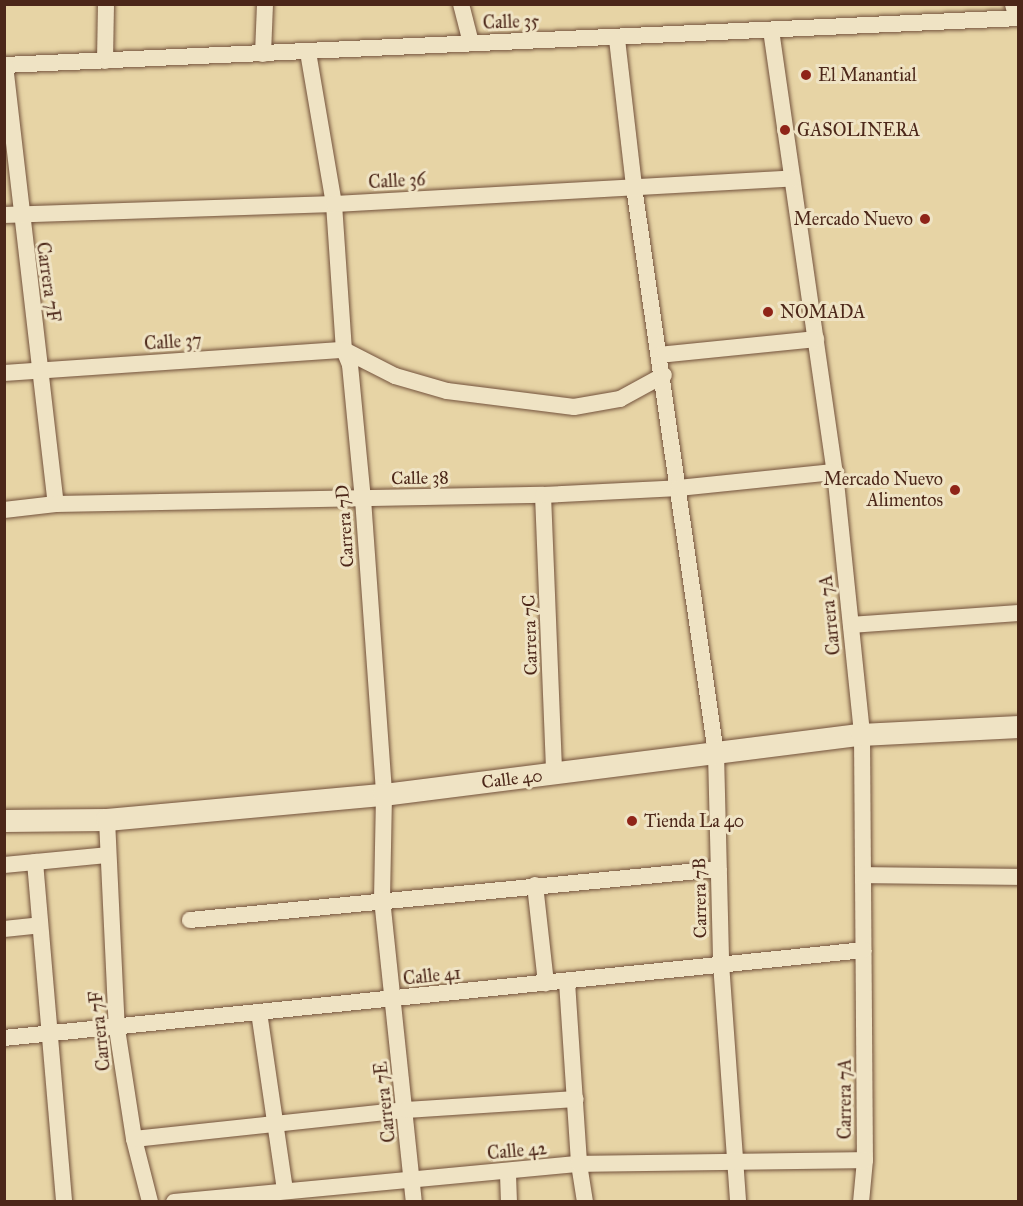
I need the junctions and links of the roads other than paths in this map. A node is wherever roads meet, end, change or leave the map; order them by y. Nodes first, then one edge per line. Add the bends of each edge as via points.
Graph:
1 (106, 4) edge
2 (264, 4) edge
3 (461, 4) edge
4 (1016, 4) edge
5 (1018, 10) edge
6 (1018, 18) edge
7 (771, 30) junction
8 (617, 39) junction
9 (471, 43) junction
10 (308, 52) junction
11 (262, 54) junction
12 (105, 61) junction
13 (5, 64) edge
14 (792, 178) junction
15 (634, 187) junction
16 (334, 204) junction
17 (12, 216) edge
18 (816, 339) junction
19 (344, 350) junction
20 (659, 355) junction
21 (41, 371) junction
22 (4, 373) edge
23 (664, 375) junction
24 (835, 472) junction
25 (680, 488) junction
26 (543, 495) junction
27 (363, 499) junction
28 (56, 504) junction
29 (4, 510) edge
30 (1018, 613) edge
31 (851, 625) junction
32 (1018, 727) edge
33 (862, 735) junction
34 (716, 753) junction
35 (554, 774) junction
36 (384, 795) junction
37 (107, 820) junction
38 (4, 821) edge
39 (107, 855) junction
40 (35, 862) junction
41 (4, 865) edge
42 (718, 869) junction
43 (863, 875) junction
44 (1018, 877) edge
45 (536, 885) junction
46 (382, 899) junction
47 (190, 920) dead end
48 (40, 925) junction
49 (4, 929) edge
50 (864, 950) junction
51 (721, 963) junction
52 (567, 982) junction
53 (546, 983) junction
54 (395, 999) junction
55 (259, 1012) junction
56 (117, 1029) junction
57 (48, 1034) junction
58 (4, 1038) edge
59 (576, 1099) junction
60 (406, 1110) junction
61 (277, 1124) junction
62 (134, 1139) junction
63 (865, 1160) junction
64 (579, 1164) junction
65 (736, 1164) junction
66 (508, 1174) junction
67 (412, 1177) junction
68 (285, 1190) junction
69 (329, 1195) edge
70 (242, 1198) edge
71 (64, 1202) edge
72 (150, 1202) edge
73 (174, 1202) edge
74 (414, 1202) edge
75 (509, 1202) edge
76 (585, 1202) edge
77 (738, 1202) edge
78 (861, 1202) edge

1 - 12 street
2 - 11 street
3 - 9 street
4 - 5 street
6 - 7 street, Calle 35
7 - 8 street, Calle 35
7 - 14 street, Carrera 7A
8 - 9 street, Calle 35
8 - 15 street, Carrera 7B
9 - 10 street, Calle 35
10 - 11 street, Calle 35
10 - 16 street, Carrera 7D
11 - 12 street, Calle 35
12 - 13 street, Calle 35
13 - 17 street, Carrera 7F
14 - 15 street, Calle 36
14 - 18 street, Carrera 7A
15 - 16 street, Calle 36
15 - 20 street, Carrera 7B
16 - 17 street, Calle 36
16 - 19 street, Carrera 7D
17 - 21 street, Carrera 7F
18 - 20 street
18 - 24 street, Carrera 7A
19 - 21 street, Calle 37
19 - 23 street via 395,376 447,391 574,407 620,399
19 - 27 street, Carrera 7D via 350,365
20 - 23 street, Carrera 7B
21 - 22 street, Calle 37
21 - 28 street, Carrera 7F
23 - 25 street, Carrera 7B
24 - 25 street, Calle 38
24 - 31 street, Carrera 7A
25 - 26 street, Calle 38
25 - 34 street, Carrera 7B
26 - 27 street, Calle 38
26 - 35 street, Carrera 7C
27 - 28 street, Calle 38
27 - 36 street, Carrera 7D
28 - 29 street, Calle 38
30 - 31 street
31 - 33 street, Carrera 7A
32 - 33 street, Calle 40
33 - 34 street, Calle 40
33 - 43 street, Carrera 7A
34 - 35 street, Calle 40
34 - 42 street, Carrera 7B
35 - 36 street, Calle 40
36 - 37 street, Calle 40
36 - 46 street, Carrera 7D
37 - 38 street, Calle 40
37 - 39 street, Carrera 7F
39 - 40 street
39 - 56 street, Carrera 7F
40 - 41 street
40 - 48 street
42 - 45 street
42 - 51 street, Carrera 7B
43 - 44 street
43 - 50 street, Carrera 7A
45 - 46 street
45 - 53 street
46 - 47 street
46 - 54 street, Carrera 7D
48 - 49 street
48 - 57 street
50 - 51 street, Calle 41
50 - 63 street, Carrera 7A
51 - 52 street, Calle 41
51 - 65 street, Carrera 7B
52 - 53 street, Calle 41
52 - 59 street
53 - 54 street, Calle 41
54 - 55 street, Calle 41
54 - 60 street, Carrera 7E
55 - 56 street, Calle 41
55 - 61 street
56 - 57 street, Calle 41
56 - 62 street, Carrera 7F
57 - 58 street, Calle 41
57 - 71 street
59 - 60 street
59 - 64 street
60 - 61 street
60 - 67 street, Carrera 7E
61 - 62 street
61 - 68 street
62 - 72 street, Carrera 7F
63 - 65 street, Calle 42
63 - 78 street, Carrera 7A
64 - 65 street, Calle 42
64 - 66 street, Calle 42
64 - 76 street
65 - 77 street, Carrera 7B
66 - 67 street, Calle 42
66 - 75 street
67 - 69 street, Calle 42
67 - 74 street, Carrera 7E
68 - 69 street, Calle 42
68 - 70 street, Calle 42
70 - 73 street, Calle 42

